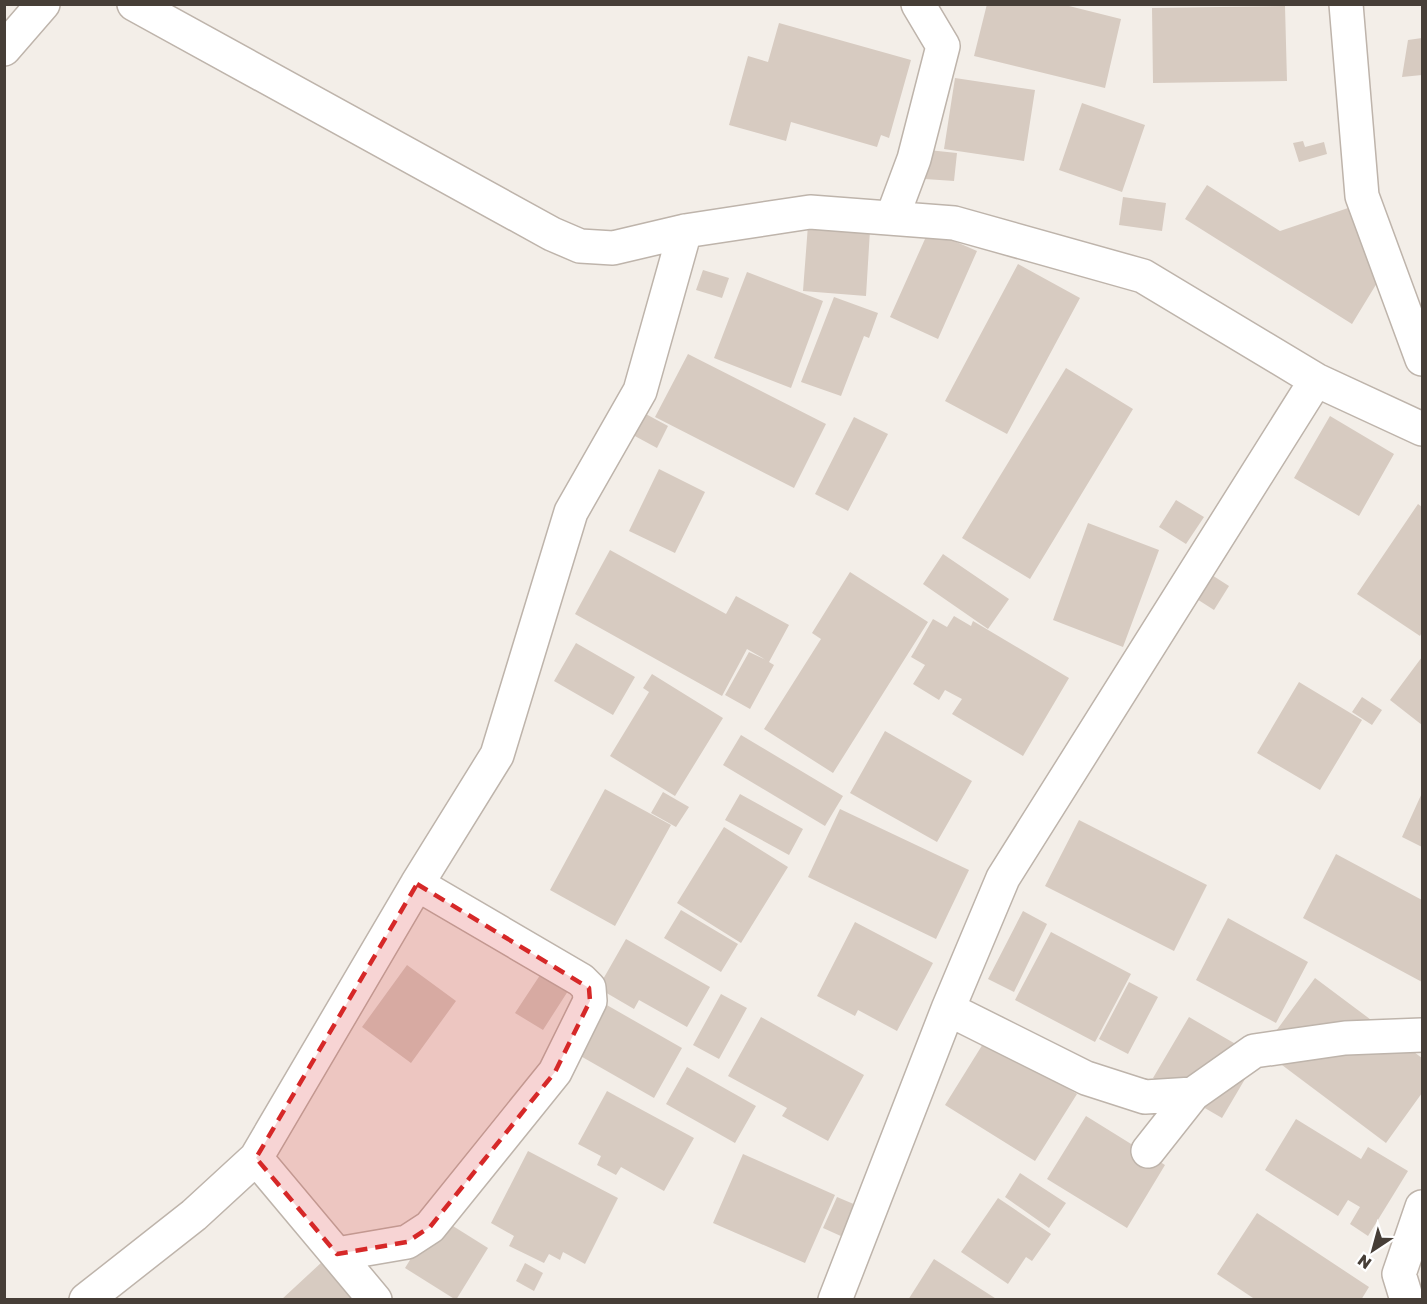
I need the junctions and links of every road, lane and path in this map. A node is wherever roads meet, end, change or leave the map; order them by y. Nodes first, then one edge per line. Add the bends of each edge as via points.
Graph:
1 (43, 4) edge
2 (134, 4) edge
3 (918, 4) edge
4 (1346, 4) edge
5 (4, 50) edge
6 (892, 218) junction
7 (686, 231) junction
8 (1422, 359) edge
9 (1316, 380) junction
10 (1422, 429) edge
11 (417, 884) junction
12 (948, 1009) junction
13 (1422, 1035) edge
14 (1193, 1094) junction
15 (1148, 1151) dead end
16 (256, 1158) junction
17 (1422, 1207) edge
18 (338, 1254) junction
19 (86, 1299) edge
20 (375, 1299) edge
21 (835, 1299) edge
22 (1407, 1299) edge

1 - 5 street
2 - 7 street via 580,246 613,248
3 - 6 street via 943,46 914,159
4 - 8 street via 1362,196
6 - 7 street via 810,212
6 - 9 street via 954,223 1143,276
7 - 11 street via 640,391 571,512 497,755
9 - 10 street
9 - 12 street via 1003,878
11 - 16 street
11 - 18 street via 581,980 589,988 590,1001 555,1072 430,1227 407,1242
12 - 14 street via 1086,1078 1145,1097
12 - 21 street
13 - 14 street via 1345,1038 1254,1051
14 - 15 street
16 - 18 street
16 - 19 street via 194,1215
17 - 22 street via 1399,1274
18 - 20 street

